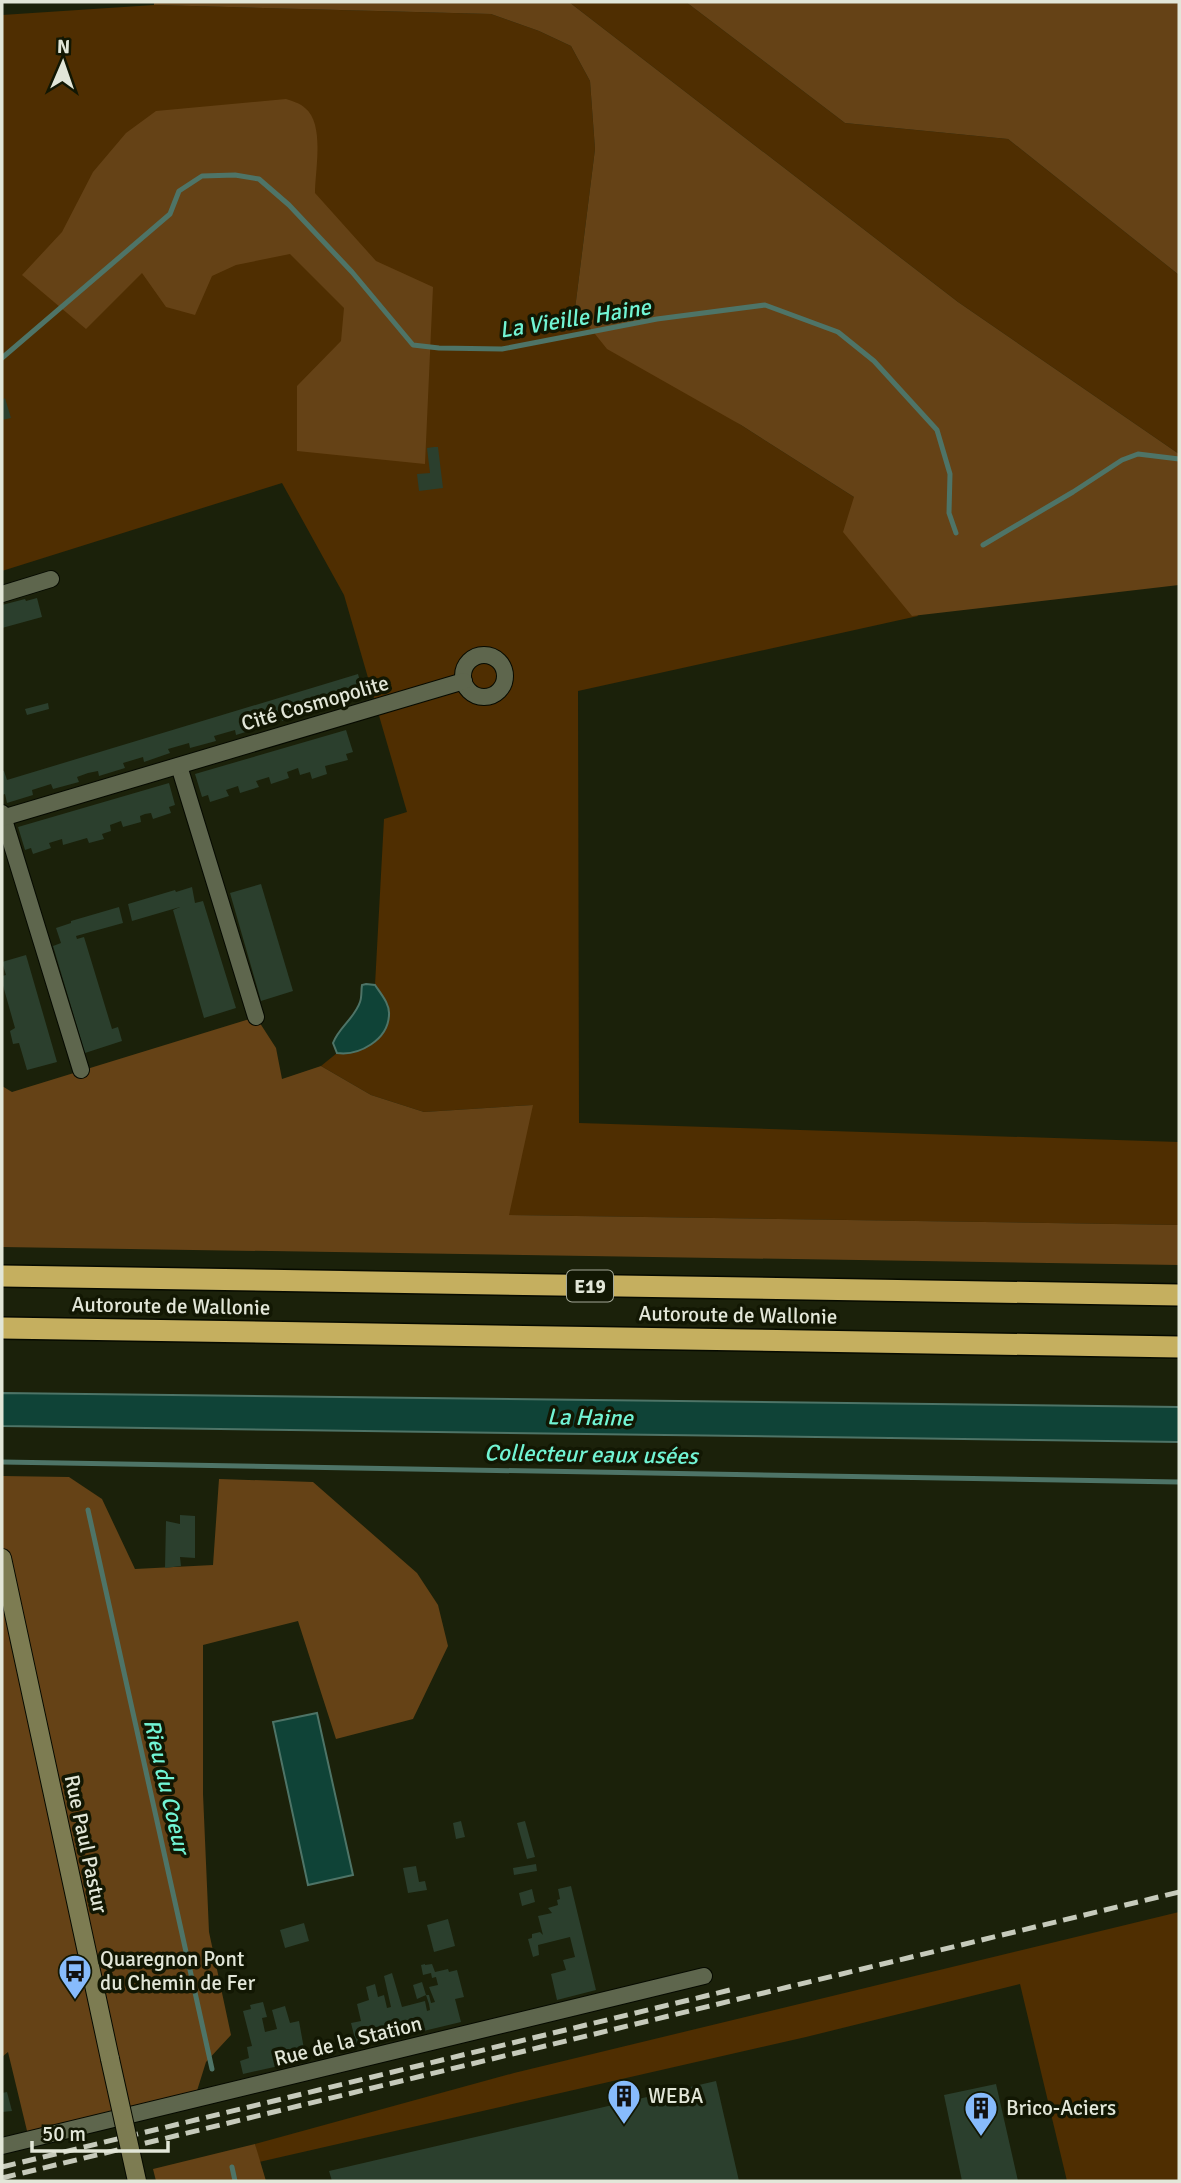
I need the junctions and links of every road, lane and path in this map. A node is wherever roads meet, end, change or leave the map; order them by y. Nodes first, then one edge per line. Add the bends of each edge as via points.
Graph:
1 (51, 579) dead end
2 (2, 594) edge
3 (464, 681) dead end
4 (179, 766) junction
5 (2, 816) edge
6 (256, 1017) dead end
7 (80, 1070) dead end
8 (2, 1276) edge
9 (1179, 1295) edge
10 (2, 1328) edge
11 (1179, 1347) edge
12 (2, 1558) edge
13 (8, 1622) edge
14 (704, 1976) dead end
15 (2, 2146) edge
16 (137, 2181) edge

1 - 2 street
3 - 4 street, Cité Cosmopolite
4 - 5 street, Cité Cosmopolite
4 - 6 street
5 - 7 street, Cité Cosmopolite
8 - 9 highway, Autoroute de Wallonie / E19
10 - 11 highway, Autoroute de Wallonie
12 - 13 main road, Rue Paul Pastur
13 - 16 main road, Rue Paul Pastur, bridge
14 - 15 street, Rue de la Station

